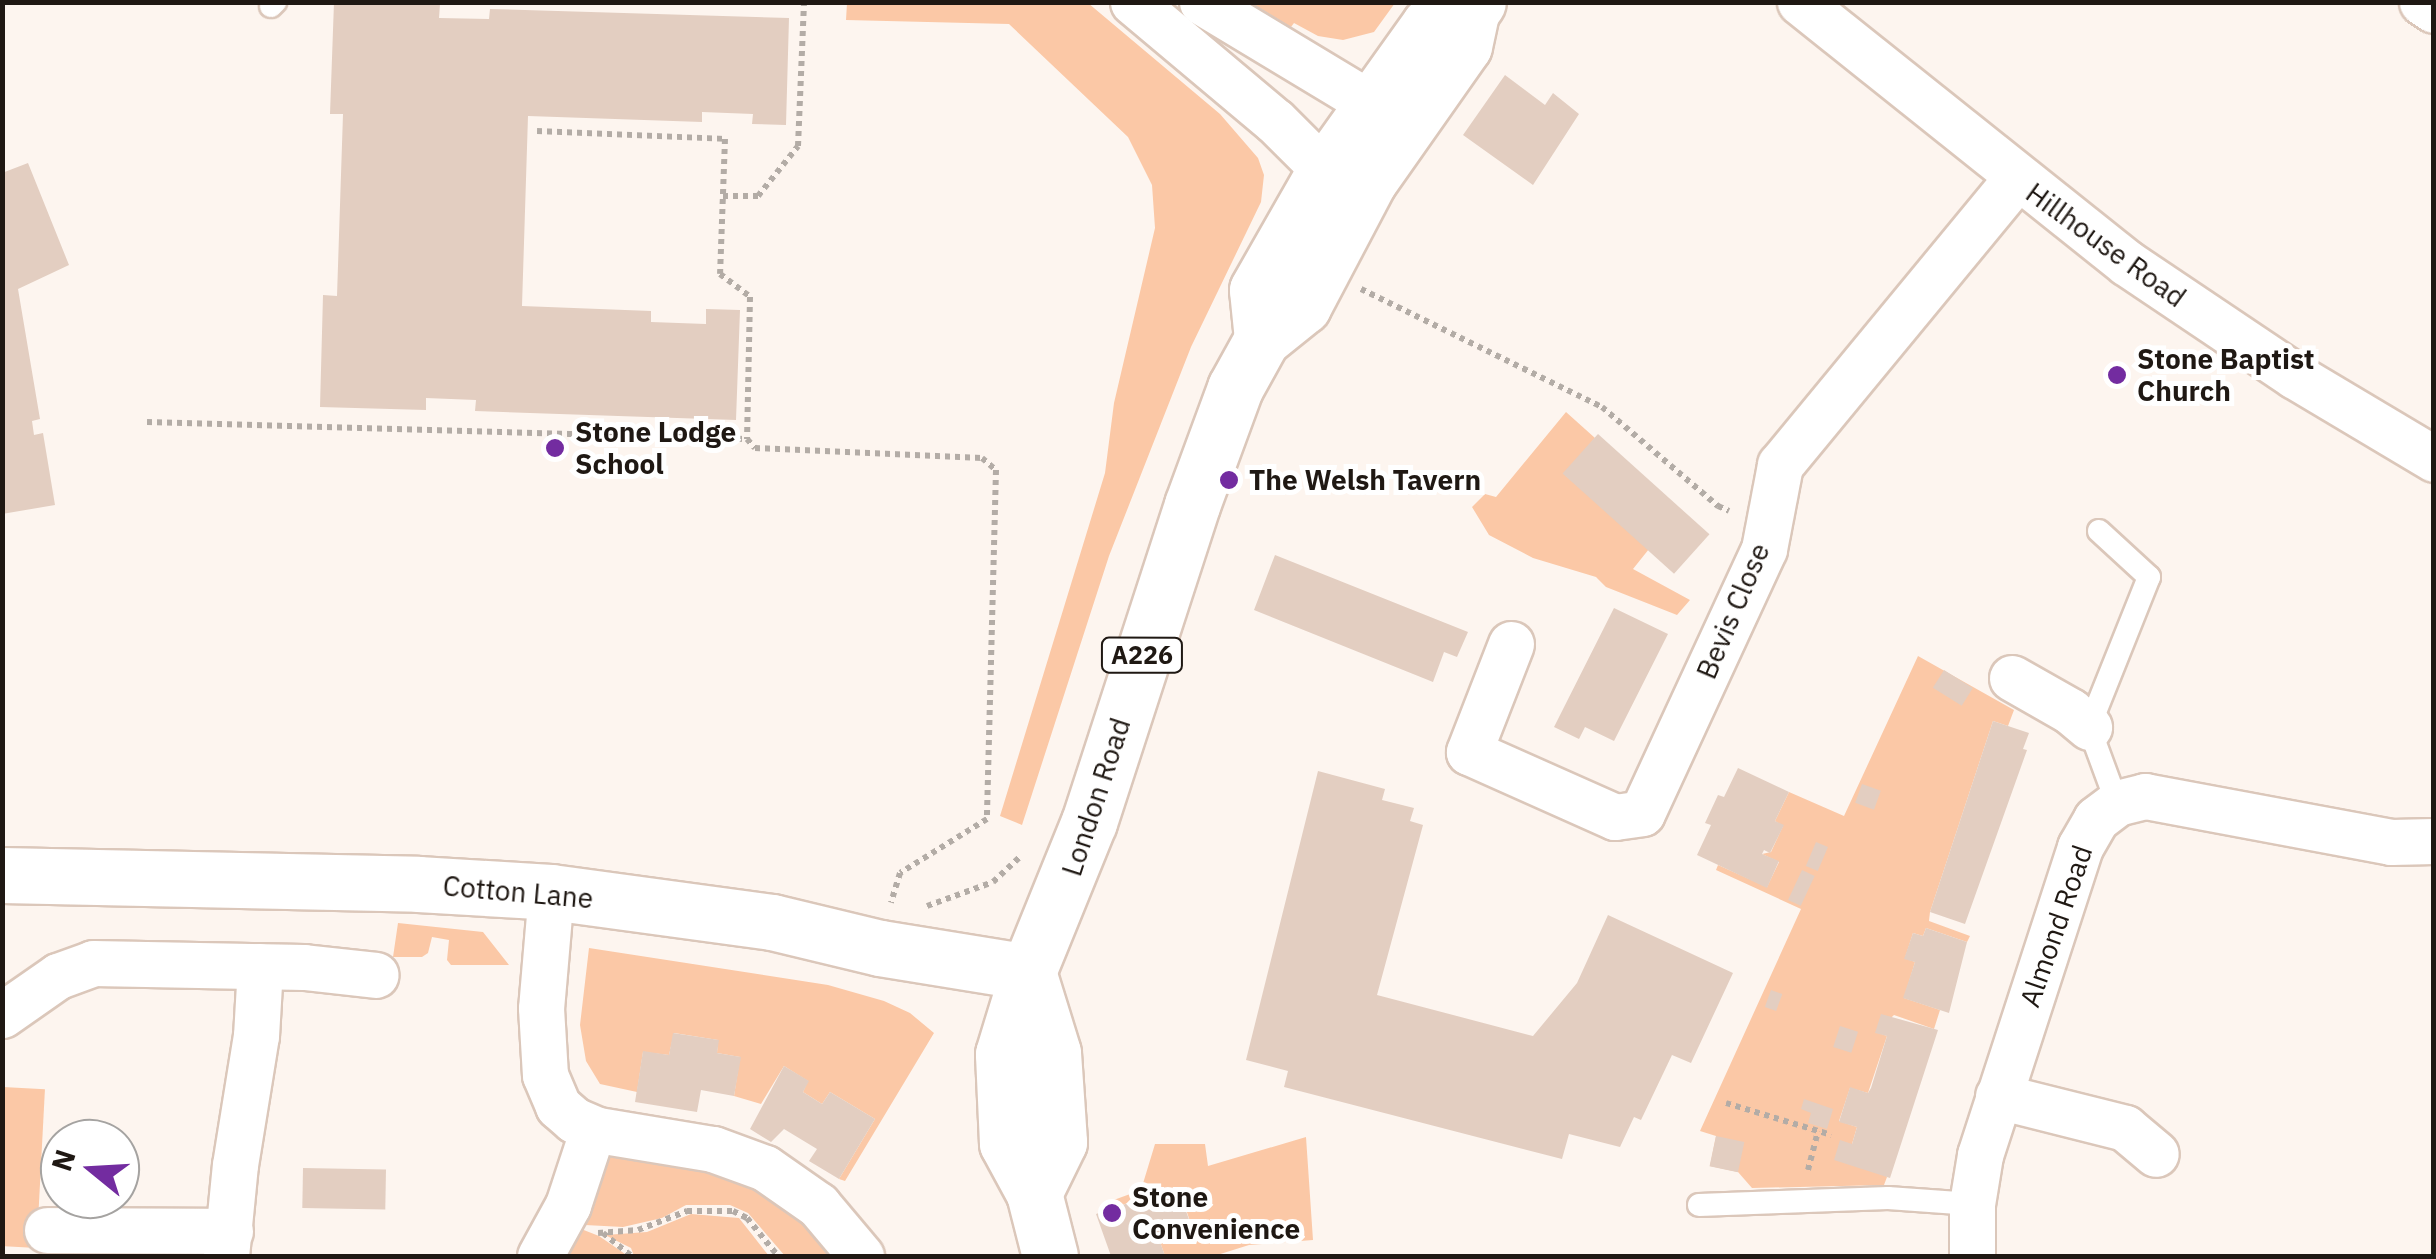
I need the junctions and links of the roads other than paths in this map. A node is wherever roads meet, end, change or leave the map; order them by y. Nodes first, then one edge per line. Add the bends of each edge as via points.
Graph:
1 (1133, 2) edge
2 (1202, 2) edge
3 (1800, 2) edge
4 (2422, 2) edge
5 (1474, 8) edge
6 (2434, 10) edge
7 (1389, 114) junction
8 (1347, 176) junction
9 (2016, 180) junction
10 (2434, 459) edge
11 (2100, 532) dead end
12 (1511, 644) dead end
13 (2012, 678) dead end
14 (2089, 727) junction
15 (2117, 803) junction
16 (2434, 841) edge
17 (2, 875) edge
18 (551, 892) junction
19 (260, 966) junction
20 (1028, 972) junction
21 (376, 975) dead end
22 (2, 1015) edge
23 (1998, 1096) junction
24 (593, 1128) junction
25 (2156, 1154) dead end
26 (1698, 1204) dead end
27 (1972, 1204) junction
28 (46, 1230) dead end
29 (228, 1244) edge
30 (540, 1256) edge
31 (861, 1256) edge
32 (1050, 1256) edge
33 (1972, 1256) edge

1 - 8 street
2 - 7 street
3 - 9 street, Hillhouse Road
4 - 6 street
5 - 7 main road, London Road / A226 via 1429,24
7 - 8 main road, London Road / A226
8 - 20 main road, London Road / A226 via 1303,306 1262,339 1235,388 1088,822
9 - 10 street, Hillhouse Road via 2197,311
9 - 12 street, Bevis Close via 1780,465 1764,549 1642,813 1615,817 1469,752
11 - 14 lane via 2149,576
13 - 14 street
14 - 15 lane
15 - 16 street via 2174,798 2390,842
15 - 23 street, Almond Road via 2096,819 2080,847
17 - 18 main road, Cotton Lane
18 - 20 main road, Cotton Lane via 772,922
18 - 24 street via 541,1008 545,1075 564,1112
19 - 21 street
19 - 22 street via 80,965
19 - 29 street
20 - 32 main road via 1053,1053 1059,1142 1034,1193
23 - 25 street via 2125,1128
23 - 27 street, Almond Road
24 - 30 street via 568,1205
24 - 31 street via 713,1149 765,1168 818,1205
26 - 27 lane via 1888,1198
27 - 33 street, Almond Road
28 - 29 street

